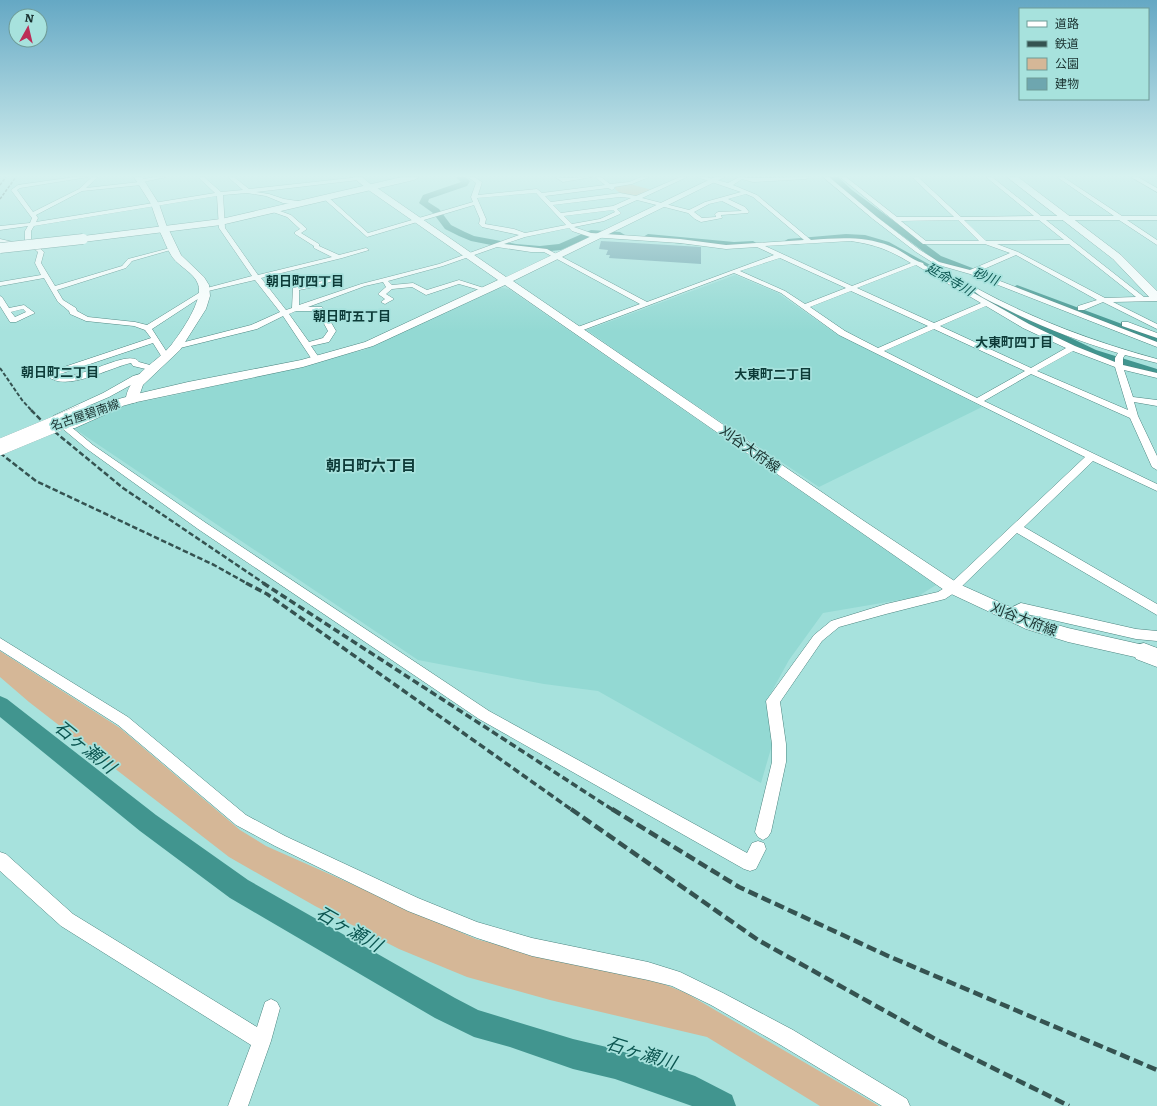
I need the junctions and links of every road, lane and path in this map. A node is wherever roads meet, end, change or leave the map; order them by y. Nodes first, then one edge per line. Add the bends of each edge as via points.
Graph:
1 (30, 229) edge
2 (174, 229) edge
3 (222, 229) edge
4 (304, 229) edge
5 (360, 229) edge
6 (390, 229) edge
7 (429, 229) edge
8 (500, 229) edge
9 (562, 229) edge
10 (574, 229) edge
11 (613, 229) edge
12 (794, 229) edge
13 (888, 229) edge
14 (907, 229) edge
15 (969, 229) edge
16 (1053, 229) edge
17 (1084, 229) edge
18 (1136, 229) edge
19 (164, 230) junction
20 (144, 232) junction
21 (606, 232) junction
22 (524, 235) junction
23 (594, 236) junction
24 (668, 238) junction
25 (859, 238) junction
26 (808, 240) junction
27 (0, 242) edge
28 (984, 242) junction
29 (1070, 242) junction
30 (1157, 243) edge
31 (757, 244) junction
32 (32, 245) junction
33 (496, 245) junction
34 (0, 248) edge
35 (172, 248) junction
36 (366, 250) dead end
37 (894, 250) junction
38 (1016, 253) junction
39 (0, 254) edge
40 (469, 256) junction
41 (556, 256) junction
42 (779, 256) junction
43 (340, 257) junction
44 (917, 263) junction
45 (934, 265) junction
46 (734, 271) junction
47 (974, 271) junction
48 (46, 276) junction
49 (257, 278) junction
50 (306, 279) dead end
51 (335, 279) dead end
52 (383, 279) junction
53 (505, 281) junction
54 (0, 284) edge
55 (317, 285) junction
56 (390, 287) junction
57 (850, 289) junction
58 (53, 290) junction
59 (485, 290) junction
60 (205, 291) junction
61 (339, 294) junction
62 (0, 298) edge
63 (1156, 298) edge
64 (1142, 299) junction
65 (1103, 300) junction
66 (385, 302) dead end
67 (646, 304) junction
68 (985, 304) junction
69 (804, 307) junction
70 (1081, 308) junction
71 (296, 309) junction
72 (7, 311) dead end
73 (284, 314) junction
74 (1157, 326) edge
75 (934, 327) junction
76 (148, 328) junction
77 (578, 330) junction
78 (1145, 332) junction
79 (1157, 336) edge
80 (156, 339) junction
81 (306, 345) junction
82 (1157, 345) edge
83 (176, 347) junction
84 (1072, 348) junction
85 (877, 351) junction
86 (166, 357) junction
87 (316, 359) junction
88 (1120, 361) junction
89 (1157, 361) edge
90 (1032, 370) junction
91 (151, 371) junction
92 (1157, 376) edge
93 (188, 386) junction
94 (1129, 398) junction
95 (132, 399) junction
96 (977, 401) junction
97 (1157, 403) edge
98 (1134, 416) junction
99 (66, 427) junction
100 (0, 447) edge
101 (1091, 456) junction
102 (1157, 467) edge
103 (1157, 488) edge
104 (1017, 528) junction
105 (953, 588) junction
106 (1157, 610) edge
107 (1008, 614) junction
108 (0, 643) edge
109 (1154, 650) edge
110 (763, 832) dead end
111 (758, 849) dead end
112 (0, 860) edge
113 (271, 1008) dead end
114 (262, 1041) junction
115 (238, 1106) edge
116 (900, 1106) edge

1 - 32 street via 28,241
2 - 19 highway
3 - 49 street
4 - 43 street via 297,233 317,245 316,247
5 - 6 street via 367,235
7 - 40 street, 刈谷大府線
8 - 22 street
9 - 22 street
10 - 23 street
11 - 21 street
12 - 26 street
13 - 47 street via 937,263
14 - 28 street via 925,243
15 - 28 street
16 - 29 street
17 - 63 highway via 1117,257
18 - 30 street
19 - 20 highway
19 - 35 main road
20 - 32 street
20 - 34 highway, bridge
21 - 23 street
21 - 24 street
22 - 33 street
23 - 24 street
23 - 41 street
24 - 31 street via 726,247
25 - 26 street
25 - 37 street
25 - 37 street via 884,241 902,249
26 - 31 street
27 - 32 street
28 - 29 street
28 - 38 street
29 - 64 street
31 - 42 street
32 - 39 street
32 - 48 street via 41,252 38,263
33 - 40 street
33 - 41 street via 545,250
35 - 58 street via 130,260 124,267
35 - 60 main road via 199,277
36 - 43 street
37 - 44 street
38 - 47 street
38 - 65 street
40 - 52 street
40 - 53 street, 刈谷大府線
41 - 53 street
41 - 67 street
42 - 46 street
42 - 57 street
43 - 49 street
44 - 45 street
44 - 57 street
44 - 68 street
45 - 47 street
45 - 88 street via 1009,308
46 - 67 street
46 - 69 street via 783,292
47 - 70 street
47 - 82 street
48 - 54 street
48 - 58 street
49 - 60 street
49 - 73 street
50 - 55 street
51 - 55 street
52 - 56 street
52 - 61 street
53 - 59 street
53 - 77 street, 刈谷大府線
55 - 61 street
55 - 71 street via 295,289
56 - 59 street via 413,285 426,293 462,282
56 - 66 street via 381,294 390,299
57 - 69 street
57 - 75 street
58 - 76 street via 64,305 86,319 135,324
59 - 87 street via 369,344
60 - 76 street
60 - 83 main road, 名古屋碧南線 via 200,309
61 - 71 street
62 - 72 street
63 - 64 street
64 - 65 street
65 - 70 street
65 - 74 street
67 - 77 street
68 - 75 street
68 - 84 street
69 - 85 street via 842,333
70 - 78 street
71 - 73 street
71 - 81 street via 320,309 332,331 326,340
73 - 81 street via 294,324
73 - 83 street via 254,327
74 - 78 street
75 - 85 street
75 - 90 street
76 - 80 street
77 - 105 street, 刈谷大府線
78 - 79 street
80 - 86 street
80 - 91 street via 52,376 74,380 131,360
81 - 87 street
83 - 86 main road, 名古屋碧南線
84 - 88 street
84 - 90 street
85 - 96 street
86 - 91 main road, 名古屋碧南線
87 - 93 street
88 - 89 street
88 - 92 street
88 - 94 street
90 - 96 street
90 - 98 street
91 - 95 main road, 名古屋碧南線 via 138,383
91 - 99 street via 106,396 57,416
93 - 95 street
93 - 99 street via 119,404
94 - 97 street
94 - 98 street
95 - 100 main road, 名古屋碧南線, bridge via 82,413
96 - 101 street
98 - 102 street
99 - 111 street via 209,530 484,715 750,863
101 - 103 street
101 - 104 street
104 - 105 street
104 - 106 street
105 - 107 street, 刈谷大府線
105 - 110 street via 941,596 835,624 818,638 773,701 779,744 778,762
107 - 109 street, 刈谷大府線 via 1068,635
107 - 109 street via 1021,608 1155,637
108 - 116 street via 123,721 241,820 280,841 414,905 477,930 532,947 648,970 674,978 786,1037
112 - 114 street via 67,920
113 - 114 street
114 - 115 street

